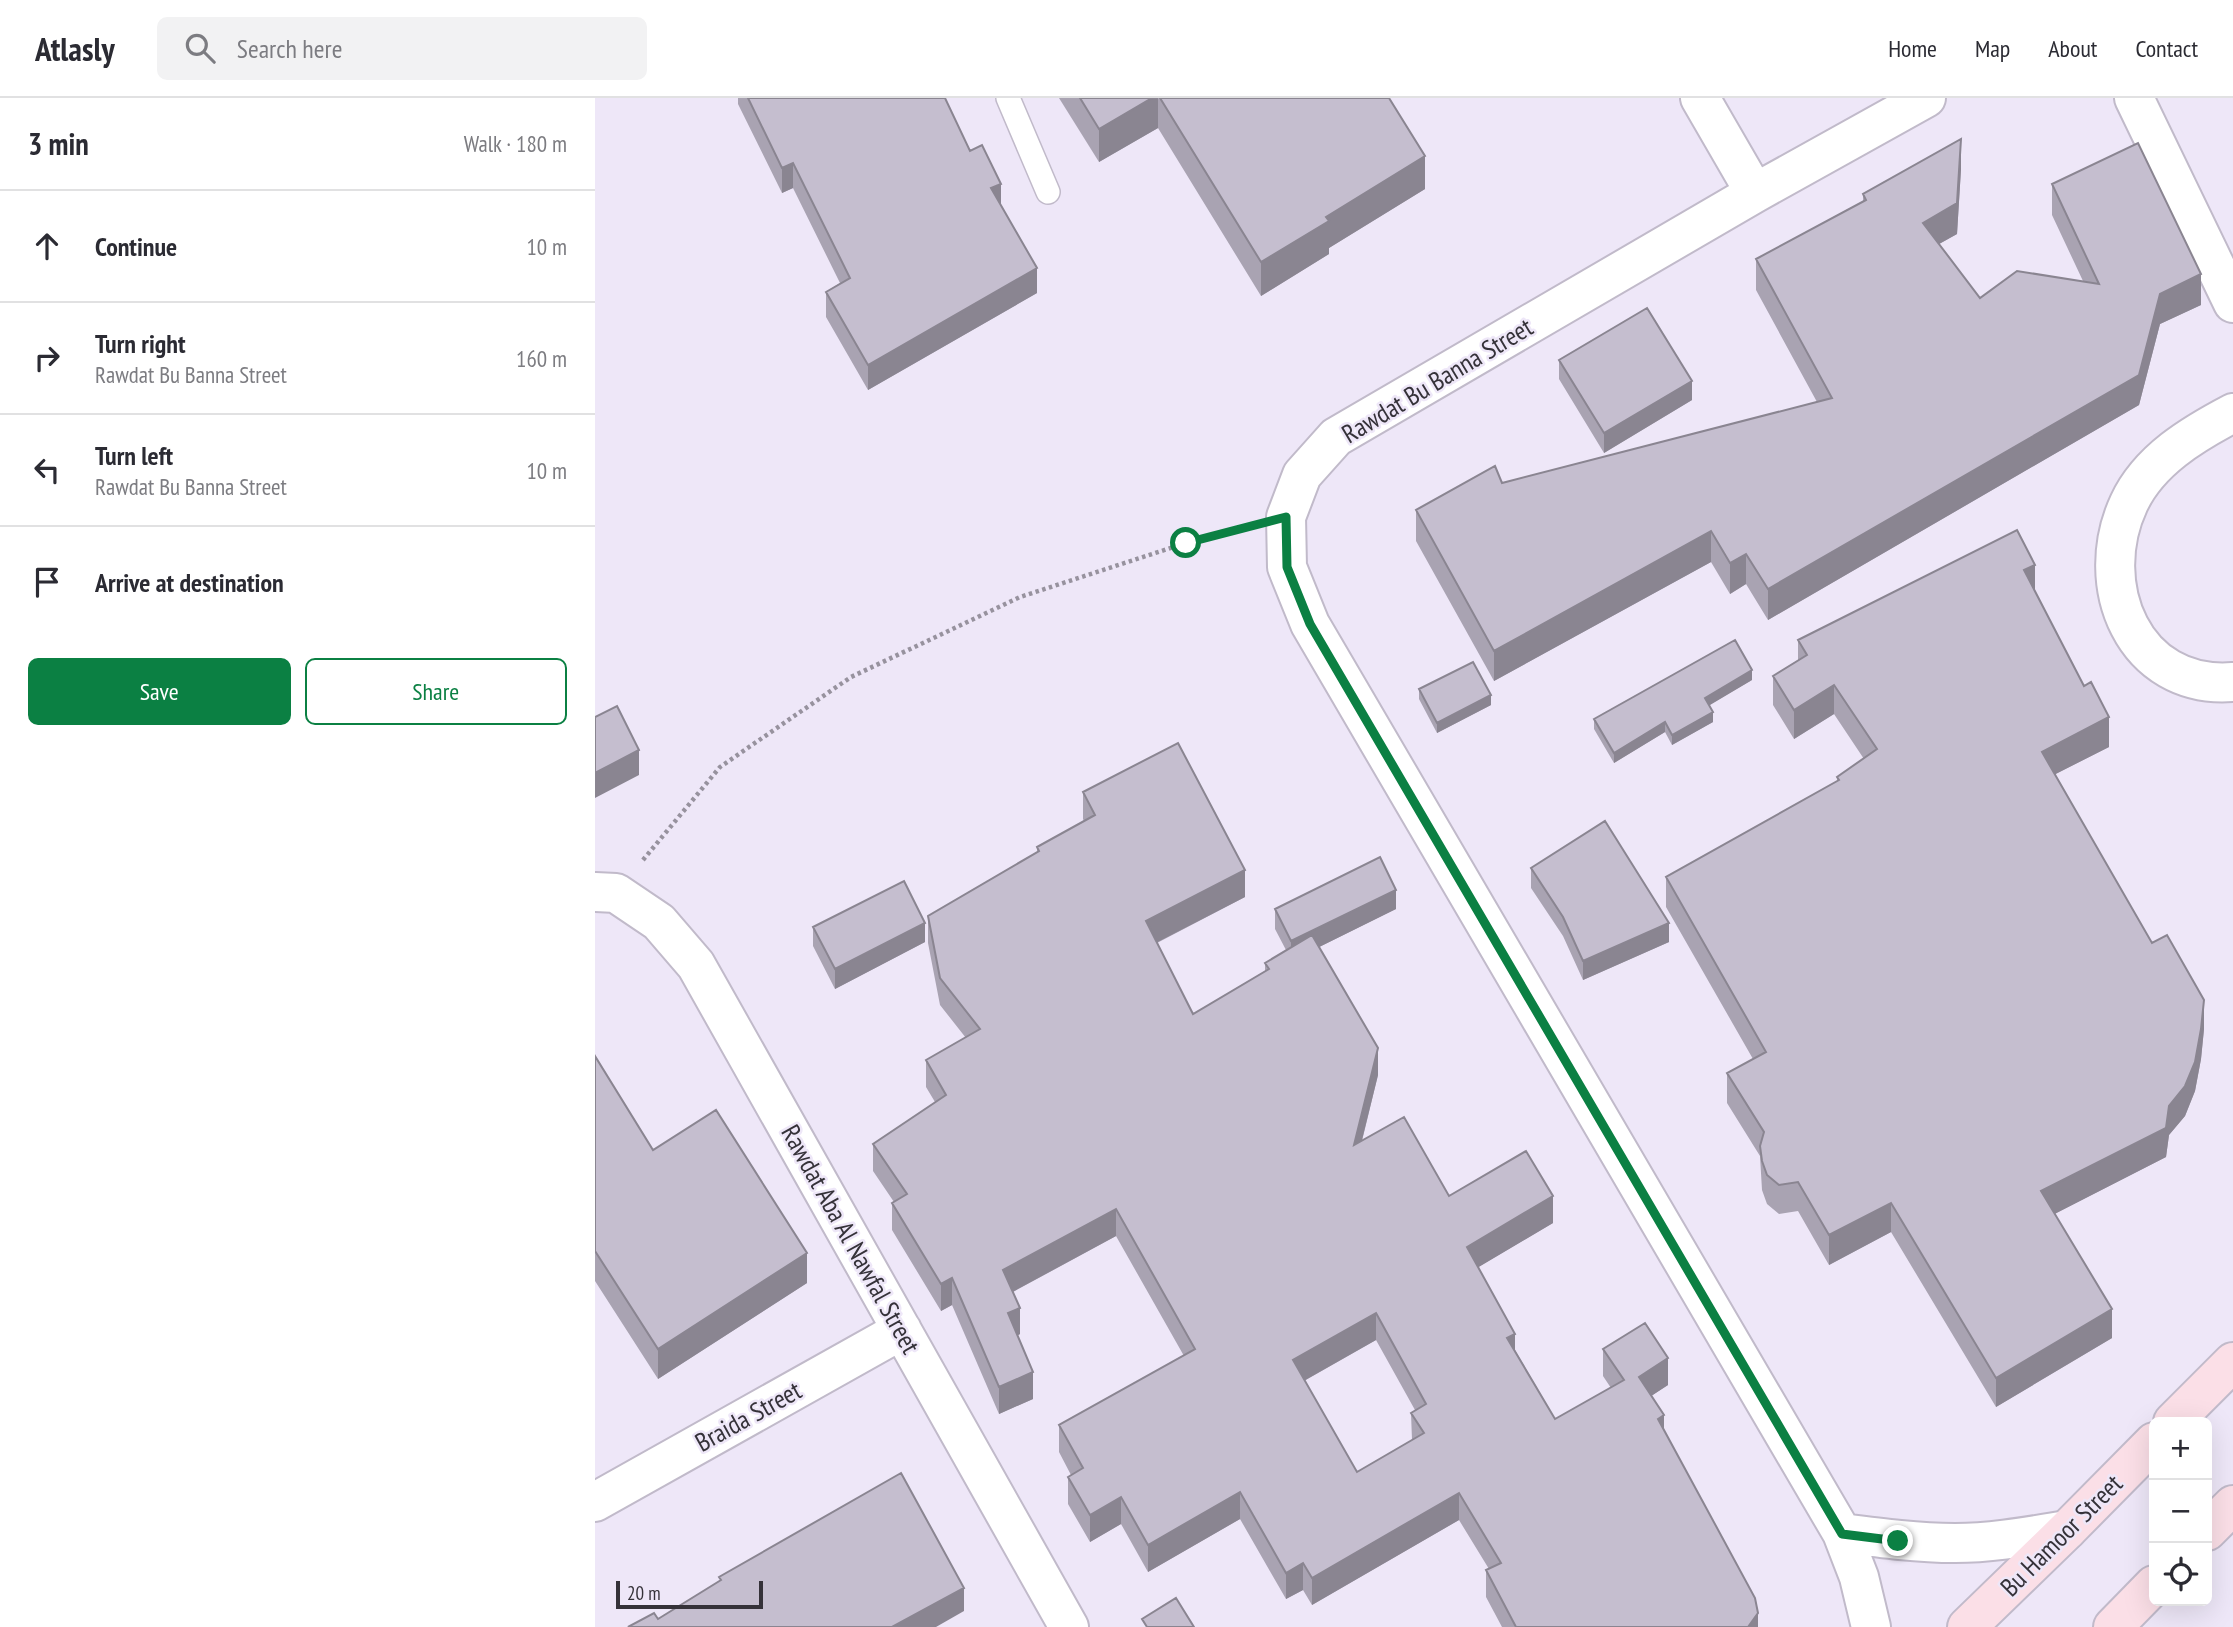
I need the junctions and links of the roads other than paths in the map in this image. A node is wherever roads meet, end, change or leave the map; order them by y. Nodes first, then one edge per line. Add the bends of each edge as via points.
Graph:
1 (1008, 98) edge
2 (1700, 98) edge
3 (1926, 98) edge
4 (2134, 98) edge
5 (1048, 192) dead end
6 (1755, 193) junction
7 (2233, 303) edge
8 (2233, 413) edge
9 (2233, 682) edge
10 (606, 892) edge
11 (902, 1330) junction
12 (2233, 1362) edge
13 (2178, 1417) edge
14 (2149, 1447) edge
15 (595, 1502) edge
16 (2233, 1505) edge
17 (2212, 1526) edge
18 (2067, 1530) junction
19 (1842, 1534) junction
20 (2149, 1590) edge
21 (1069, 1627) edge
22 (1871, 1627) edge
23 (1967, 1627) edge
24 (2113, 1627) edge

1 - 5 lane
2 - 6 street
3 - 6 street, Rawdat Bu Banna Street
4 - 7 street
6 - 19 street, Rawdat Bu Banna Street via 1336,437 1302,475 1286,517 1287,567 1310,624
8 - 9 street via 2197,432 2142,481 2118,534 2115,574 2129,625 2144,649 2164,667 2189,678
10 - 11 street, Rawdat Aba Al Nawfal Street via 659,922 696,965
11 - 15 street, Braida Street
11 - 21 street, Rawdat Aba Al Nawfal Street
12 - 13 street
14 - 18 street, Bu Hamoor Street
16 - 17 street
18 - 19 street via 1955,1543
18 - 23 street, Bu Hamoor Street
19 - 22 street, Rawdat Bu Banna Street via 1860,1577
20 - 24 street

